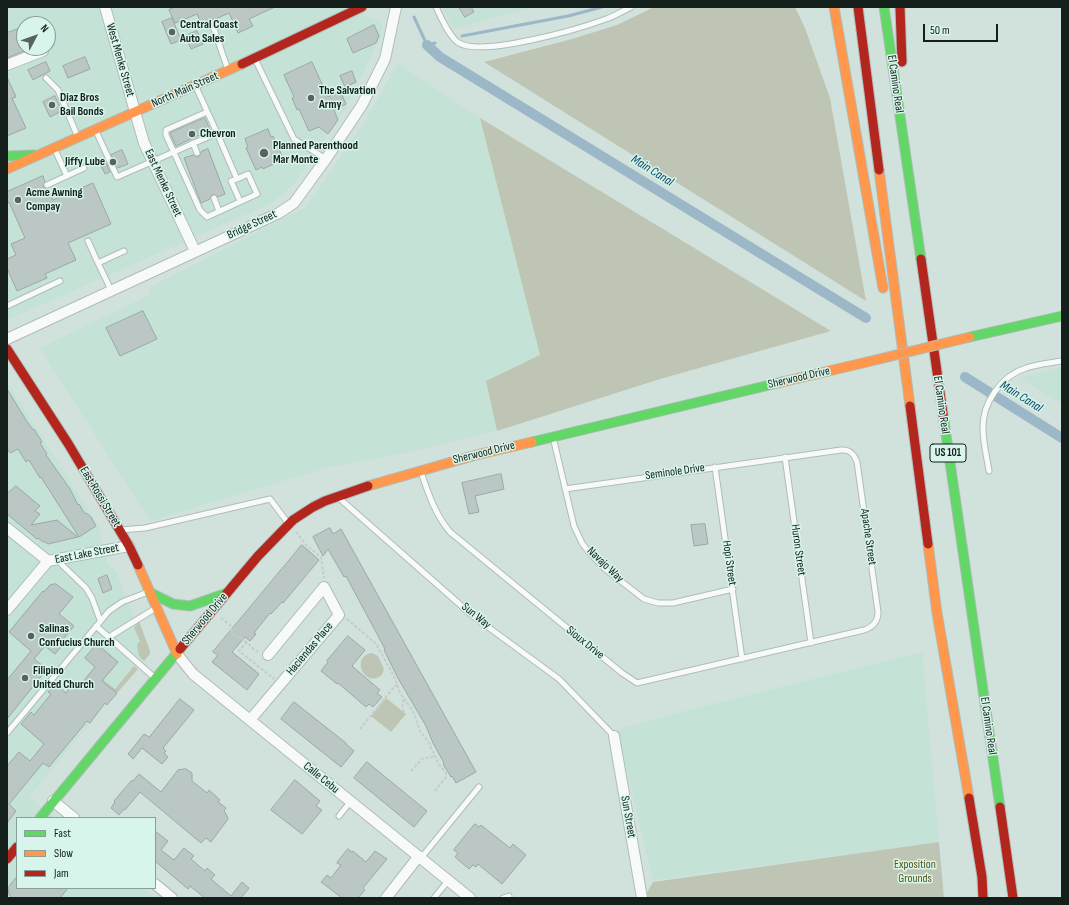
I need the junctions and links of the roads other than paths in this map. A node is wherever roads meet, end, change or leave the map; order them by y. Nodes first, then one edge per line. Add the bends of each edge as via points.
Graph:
1 (105, 7) edge
2 (362, 7) edge
3 (396, 7) edge
4 (436, 7) edge
5 (631, 7) edge
6 (834, 7) edge
7 (858, 7) edge
8 (884, 7) edge
9 (900, 7) edge
10 (214, 29) dead end
11 (29, 56) edge
12 (255, 58) junction
13 (7, 65) edge
14 (228, 70) junction
15 (46, 78) dead end
16 (196, 85) junction
17 (135, 112) junction
18 (208, 112) junction
19 (95, 130) junction
20 (217, 133) junction
21 (78, 138) junction
22 (189, 143) junction
23 (54, 149) junction
24 (174, 152) junction
25 (197, 153) dead end
26 (905, 154) junction
27 (41, 155) junction
28 (7, 156) edge
29 (326, 159) junction
30 (153, 160) junction
31 (84, 168) dead end
32 (7, 170) edge
33 (67, 176) junction
34 (237, 178) junction
35 (47, 185) dead end
36 (214, 198) dead end
37 (240, 201) junction
38 (219, 211) junction
39 (88, 241) dead end
40 (124, 251) dead end
41 (195, 251) junction
42 (98, 263) junction
43 (60, 280) dead end
44 (111, 290) junction
45 (884, 294) dead end
46 (7, 306) edge
47 (1062, 316) edge
48 (7, 339) edge
49 (7, 349) edge
50 (893, 349) dead end
51 (1062, 361) edge
52 (553, 436) junction
53 (785, 457) junction
54 (715, 467) junction
55 (421, 470) junction
56 (989, 471) dead end
57 (566, 489) junction
58 (336, 496) junction
59 (288, 524) junction
60 (7, 528) edge
61 (120, 530) junction
62 (130, 546) junction
63 (52, 560) junction
64 (733, 589) junction
65 (149, 592) junction
66 (227, 593) junction
67 (156, 608) junction
68 (7, 610) edge
69 (937, 613) junction
70 (100, 620) junction
71 (96, 626) junction
72 (109, 637) junction
73 (811, 643) junction
74 (177, 654) junction
75 (268, 655) road end
76 (742, 659) junction
77 (156, 678) junction
78 (250, 720) junction
79 (7, 733) edge
80 (614, 736) joint
81 (479, 787) dead end
82 (53, 801) junction
83 (351, 801) junction
84 (338, 816) dead end
85 (41, 817) edge
86 (73, 817) edge
87 (16, 848) edge
88 (420, 857) junction
89 (7, 859) edge
90 (448, 881) junction
91 (156, 885) edge
92 (172, 898) edge
93 (386, 898) edge
94 (434, 898) edge
95 (470, 898) edge
96 (642, 898) edge
97 (984, 898) edge
98 (1013, 898) edge

1 - 17 street, West Menke Street
2 - 12 main road, North Main Street
3 - 29 street, Bridge Street via 385,59 362,104
4 - 5 lane via 457,42 476,48 511,44 579,28
6 - 45 main road
7 - 69 main road, US 101
8 - 26 main road, El Camino Real / US 101
9 - 26 main road
10 - 14 lane
11 - 13 street
12 - 14 main road, North Main Street
12 - 29 lane via 294,139
14 - 16 main road, North Main Street
15 - 21 lane via 58,90
16 - 17 main road, North Main Street
16 - 18 lane
17 - 19 main road, North Main Street
17 - 30 street, East Menke Street via 144,142
18 - 20 lane
18 - 24 lane via 193,121 166,130
19 - 21 main road, North Main Street
19 - 30 lane via 117,177
20 - 22 lane
20 - 34 lane
21 - 23 main road, North Main Street
22 - 24 lane
22 - 25 lane
23 - 27 main road, North Main Street
23 - 33 lane
24 - 30 lane
24 - 38 lane via 200,210 206,217
26 - 98 main road, El Camino Real / US 101
27 - 28 main road
27 - 32 main road, North Main Street
29 - 41 street, Bridge Street via 294,203 279,213
30 - 41 street, East Menke Street
31 - 33 lane
33 - 35 lane
34 - 37 lane via 231,181
34 - 37 lane via 248,174 257,194
36 - 38 lane
37 - 38 lane
39 - 42 lane
40 - 42 lane
41 - 44 street, Bridge Street
42 - 44 lane
43 - 46 lane
44 - 48 street, Bridge Street
47 - 52 main road, Sherwood Drive, bridge
49 - 61 main road, East Rossi Street
50 - 69 main road
51 - 56 lane via 1025,368 1004,381 990,398 983,428
52 - 55 main road, Sherwood Drive
52 - 57 lane, Navajo Way
53 - 54 lane, Seminole Drive
53 - 73 lane, Huron Street
53 - 73 lane, Apache Street via 844,450 854,454 878,612 877,621 870,628
54 - 57 lane, Seminole Drive
54 - 64 lane, Hopi Street
55 - 58 main road, Sherwood Drive
55 - 76 lane, Sioux Drive via 434,508 450,532 634,682 640,683
57 - 64 lane, Navajo Way via 574,526 582,543 604,568 644,599 665,604
58 - 59 main road, Sherwood Drive via 309,509
58 - 80 lane, Sun Way via 473,616 559,679
59 - 61 lane via 270,499 145,528
59 - 66 main road, Sherwood Drive
60 - 63 street, East Lake Street
61 - 62 main road, East Rossi Street
62 - 63 street, East Lake Street
62 - 65 main road, East Rossi Street
63 - 68 street
63 - 70 lane via 86,588
64 - 76 lane, Hopi Street
65 - 66 main road via 173,604 190,606
65 - 67 main road, East Rossi Street
65 - 70 lane via 117,605
66 - 74 main road, Sherwood Drive
67 - 72 lane
67 - 74 main road, East Rossi Street
69 - 97 main road, US 101
70 - 71 lane
71 - 72 lane
71 - 79 lane
72 - 77 lane
73 - 76 lane, Sioux Drive
74 - 77 main road, Sherwood Drive
74 - 78 street, Calle Cebu via 193,674
75 - 78 street, Haciendas Place via 324,587 339,615
77 - 82 main road, Sherwood Drive
78 - 83 street, Calle Cebu
80 - 96 street, Sun Street
81 - 88 lane
82 - 85 main road, Sherwood Drive
82 - 86 street
83 - 84 lane
83 - 88 street, Calle Cebu
87 - 89 main road
88 - 90 street, Calle Cebu
88 - 93 street
90 - 94 lane
90 - 95 street, Calle Cebu
91 - 92 street

